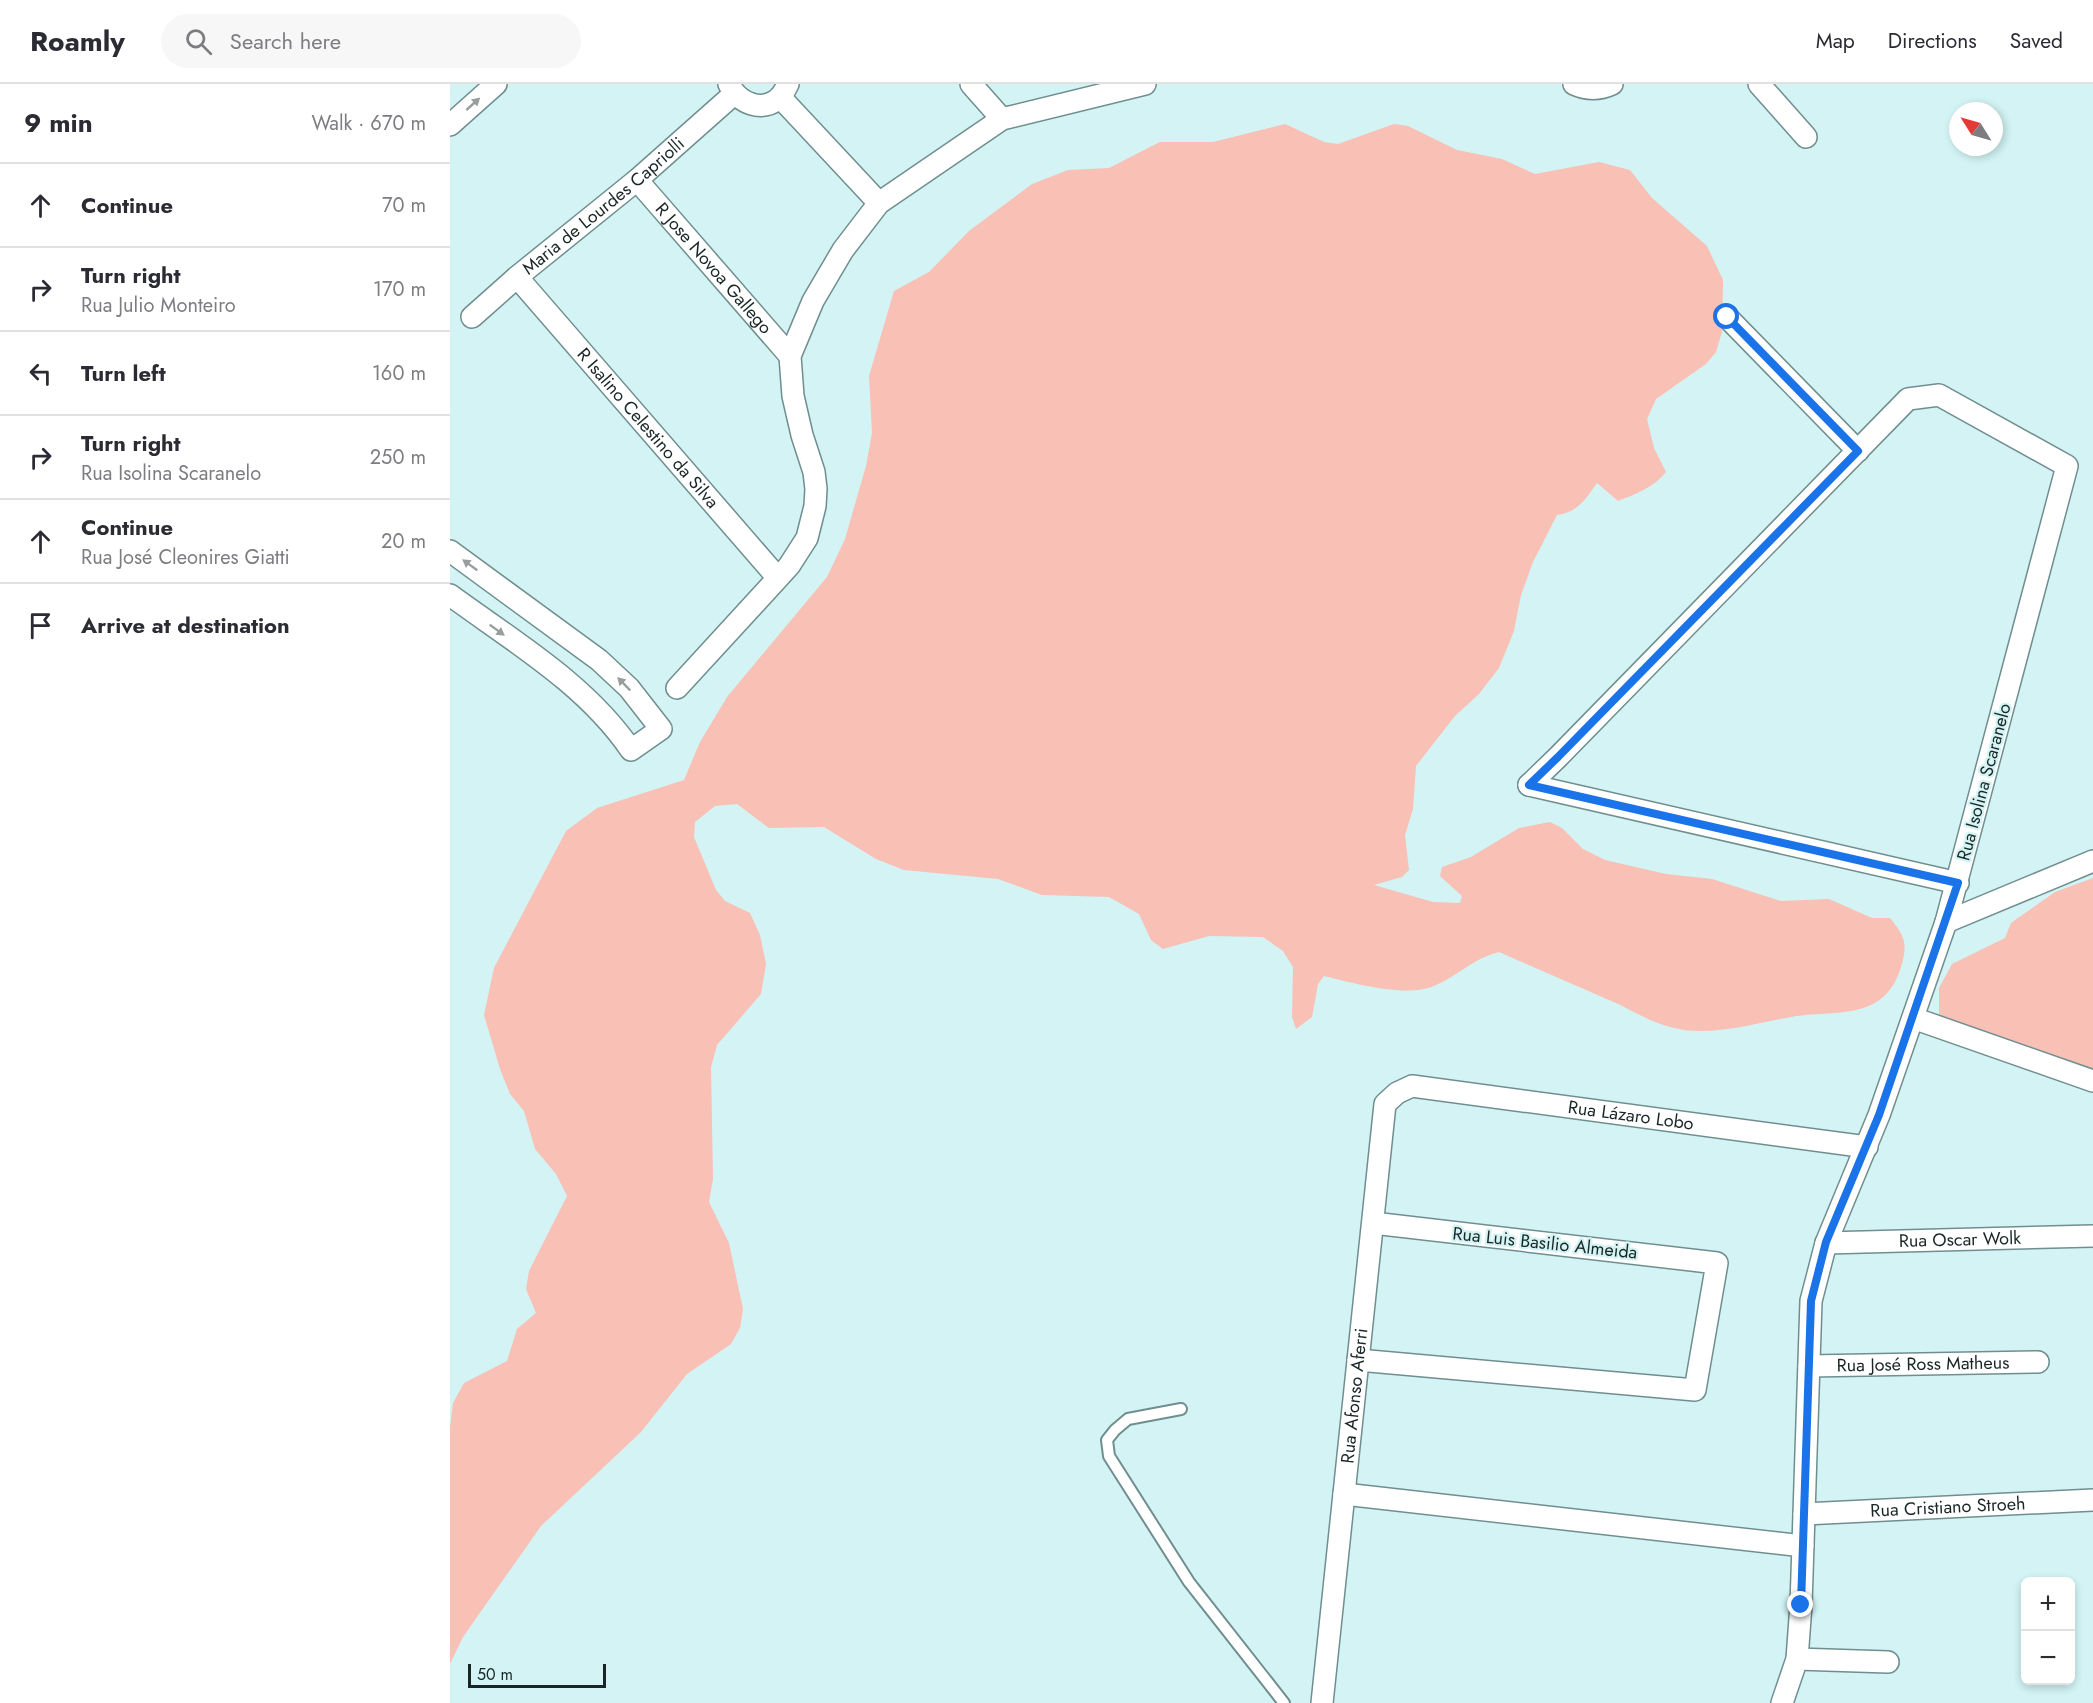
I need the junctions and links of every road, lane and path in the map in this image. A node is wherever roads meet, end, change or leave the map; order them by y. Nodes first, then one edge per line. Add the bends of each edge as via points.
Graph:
1 (496, 84) edge
2 (971, 84) edge
3 (1145, 84) edge
4 (1612, 84) edge
5 (1759, 84) edge
6 (1582, 86) edge
7 (732, 89) edge
8 (784, 90) edge
9 (1002, 119) junction
10 (450, 125) edge
11 (1806, 137) dead end
12 (637, 180) junction
13 (879, 203) junction
14 (517, 277) junction
15 (472, 317) dead end
16 (1727, 317) dead end
17 (790, 356) junction
18 (1858, 451) junction
19 (450, 551) edge
20 (777, 577) junction
21 (450, 595) edge
22 (677, 688) dead end
23 (2093, 861) edge
24 (1958, 883) junction
25 (1946, 922) junction
26 (1913, 1018) junction
27 (2093, 1081) edge
28 (1397, 1093) joint
29 (1867, 1147) junction
30 (1373, 1223) junction
31 (2093, 1236) edge
32 (1826, 1242) junction
33 (1358, 1360) junction
34 (2038, 1362) dead end
35 (1809, 1366) junction
36 (1180, 1409) dead end
37 (1344, 1494) junction
38 (2093, 1500) edge
39 (1804, 1514) junction
40 (1803, 1546) junction
41 (1797, 1659) junction
42 (1888, 1662) dead end
43 (1284, 1703) edge
44 (1322, 1703) edge
45 (1782, 1703) edge

10 -> 1 street
2 - 9 street
3 - 9 street
4 - 6 street
5 - 11 street
7 - 8 street via 748,104 765,105
7 - 12 street, Maria de Lourdes Capriolli
8 - 13 street
9 - 13 street
12 - 14 street, Maria de Lourdes Capriolli
12 - 17 street, R Jose Novoa Gallego
13 - 17 street via 843,250 813,301
14 - 15 street, Maria de Lourdes Capriolli
14 - 20 street, R Isalino Celestino da Silva
16 - 18 street
17 - 20 street via 801,435 814,472 815,506 799,552
18 - 24 street, Rua Isolina Scaranelo via 1908,399 1939,395 2067,466
18 - 24 street via 1529,785
21 -> 19 street via 577,688 603,713 631,750 661,729 629,688 599,660
20 - 22 street
23 - 25 street
24 - 25 street, Rua Isolina Scaranelo
25 - 26 street, Rua Isolina Scaranelo
26 - 27 street
26 - 29 street, Rua Isolina Scaranelo
28 - 29 street, Rua Lázaro Lobo via 1412,1086
28 - 30 street, Rua Afonso Aferri via 1385,1104
29 - 32 street, Rua Isolina Scaranelo
30 - 33 street, Rua Afonso Aferri
30 - 33 street, Rua Luis Basilio Almeida via 1717,1263 1695,1390
31 - 32 street, Rua Oscar Wolk
32 - 35 street, Rua Isolina Scaranelo via 1811,1301
33 - 37 street, Rua Afonso Aferri
34 - 35 street, Rua José Ross Matheus
35 - 39 street, Rua Isolina Scaranelo
36 - 43 lane via 1128,1419 1107,1440 1109,1456 1189,1582
37 - 40 street
37 - 44 street, Rua Afonso Aferri
38 - 39 street, Rua Cristiano Stroeh
39 - 40 street, Rua Isolina Scaranelo
40 - 41 street, Rua Isolina Scaranelo
41 - 42 street
41 - 45 street, Rua Isolina Scaranelo

